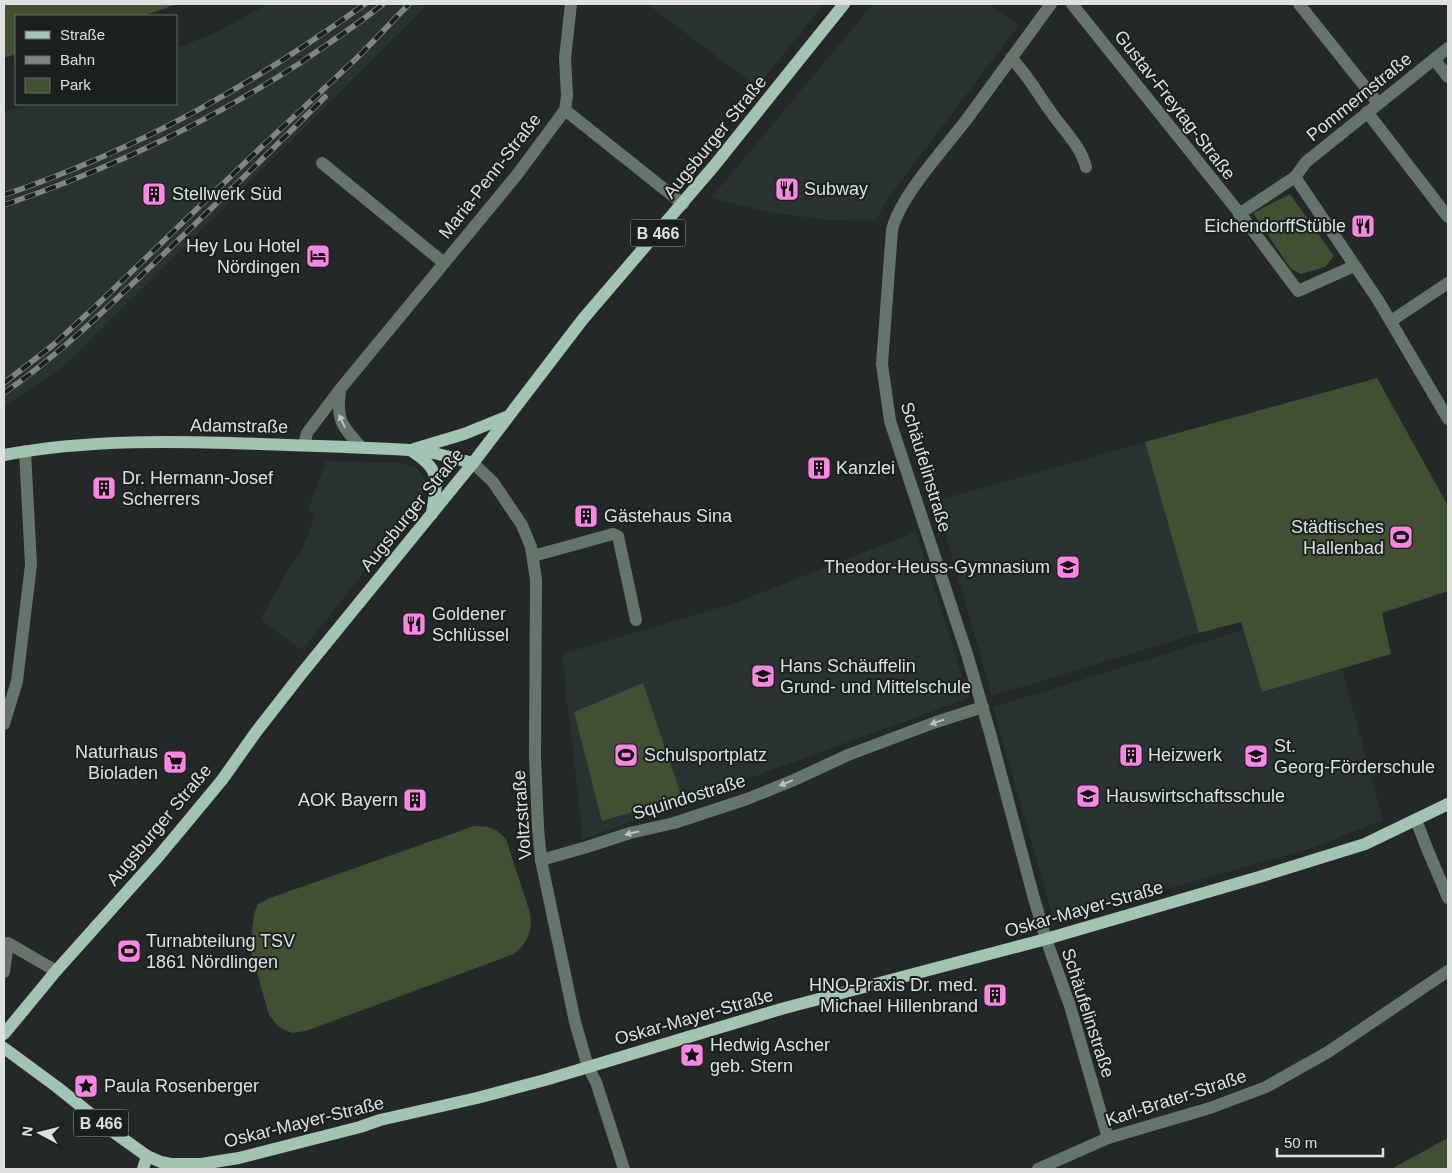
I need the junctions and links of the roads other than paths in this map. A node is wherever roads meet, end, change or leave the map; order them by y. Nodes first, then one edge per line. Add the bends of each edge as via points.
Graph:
1 (571, 4) edge
2 (844, 4) edge
3 (1050, 4) edge
4 (1072, 4) edge
5 (1299, 4) edge
6 (1448, 48) edge
7 (1011, 58) junction
8 (1434, 59) junction
9 (1448, 77) edge
10 (1378, 103) junction
11 (564, 110) junction
12 (1367, 112) junction
13 (322, 163) dead end
14 (1086, 167) dead end
15 (1295, 177) junction
16 (683, 204) junction
17 (1235, 209) junction
18 (1448, 216) edge
19 (444, 263) junction
20 (1354, 266) junction
21 (1448, 283) edge
22 (1391, 321) junction
23 (341, 388) junction
24 (507, 416) junction
25 (1448, 419) edge
26 (304, 446) junction
27 (361, 447) junction
28 (410, 450) junction
29 (24, 451) junction
30 (4, 455) edge
31 (473, 463) junction
32 (432, 514) junction
33 (533, 556) junction
34 (636, 620) dead end
35 (983, 707) junction
36 (4, 724) edge
37 (1448, 804) edge
38 (1416, 820) junction
39 (542, 860) junction
40 (1448, 898) edge
41 (1046, 939) junction
42 (56, 971) junction
43 (1448, 971) edge
44 (4, 972) edge
45 (4, 1034) edge
46 (4, 1048) edge
47 (588, 1067) junction
48 (1108, 1138) junction
49 (148, 1156) junction
50 (143, 1169) edge
51 (624, 1169) edge
52 (1038, 1169) edge

1 - 11 street, Maria-Penn-Straße via 565,58 568,96
2 - 16 main road, Augsburger Straße / B 466
3 - 7 street, Schäufelinstraße
4 - 17 street, Gustav-Freytag-Straße
5 - 10 street
6 - 8 street, Pommernstraße
7 - 14 street via 1026,73 1083,155
7 - 35 street, Schäufelinstraße via 913,189 892,228 882,364 893,430
8 - 9 street
8 - 10 street, Pommernstraße
10 - 12 street, Pommernstraße
11 - 16 street, Maria-Penn-Straße
11 - 19 street, Maria-Penn-Straße via 522,168
12 - 15 street, Pommernstraße via 1306,162
12 - 18 street
13 - 19 street, Maria-Penn-Straße
15 - 17 street, Pommernstraße
15 - 20 street
16 - 24 main road, Augsburger Straße / B 466 via 583,319
17 - 20 street, Gustav-Freytag-Straße via 1298,291
19 - 23 street, Maria-Penn-Straße
20 - 22 street
21 - 22 street
22 - 25 street
23 - 26 street, Maria-Penn-Straße via 308,433
27 -> 23 street via 341,421 338,406
24 - 28 main road, B 466 via 464,434
24 - 31 main road, Augsburger Straße / B 466
26 - 27 main road, Adamstraße / B 466
26 - 29 main road, Adamstraße / B 466 via 134,443
27 - 28 main road, Adamstraße / B 466
28 - 31 main road, Adamstraße / B 466
28 - 32 main road via 425,459 435,473
29 - 30 main road, Adamstraße / B 466
29 - 36 street via 31,565 17,681
31 - 32 main road, Augsburger Straße
31 - 33 street, Voltzstraße via 489,477 506,500 522,525
32 - 42 main road, Augsburger Straße via 302,673 222,780
33 - 34 street via 613,534 618,536
33 - 39 street, Voltzstraße via 536,580 535,756
35 -> 39 street, Squindostraße via 848,755 747,799
35 - 41 street, Schäufelinstraße
37 - 38 main road, Oskar-Mayer-Straße
38 - 40 street
38 - 41 main road, Oskar-Mayer-Straße via 1365,844
39 - 47 street, Voltzstraße via 575,1022
41 - 47 main road, Oskar-Mayer-Straße via 824,997
41 - 48 street, Schäufelinstraße via 1070,1006
42 - 44 street via 8,943
42 - 45 main road, Augsburger Straße
43 - 48 street, Karl-Brater-Straße via 1328,1052 1266,1087 1210,1108
46 - 49 main road, Oskar-Mayer-Straße / B 466
47 - 49 main road, Oskar-Mayer-Straße via 495,1094 380,1120 239,1158 201,1164 171,1164
47 - 51 street, Voltzstraße via 596,1082
48 - 52 street, Karl-Brater-Straße
49 - 50 main road

